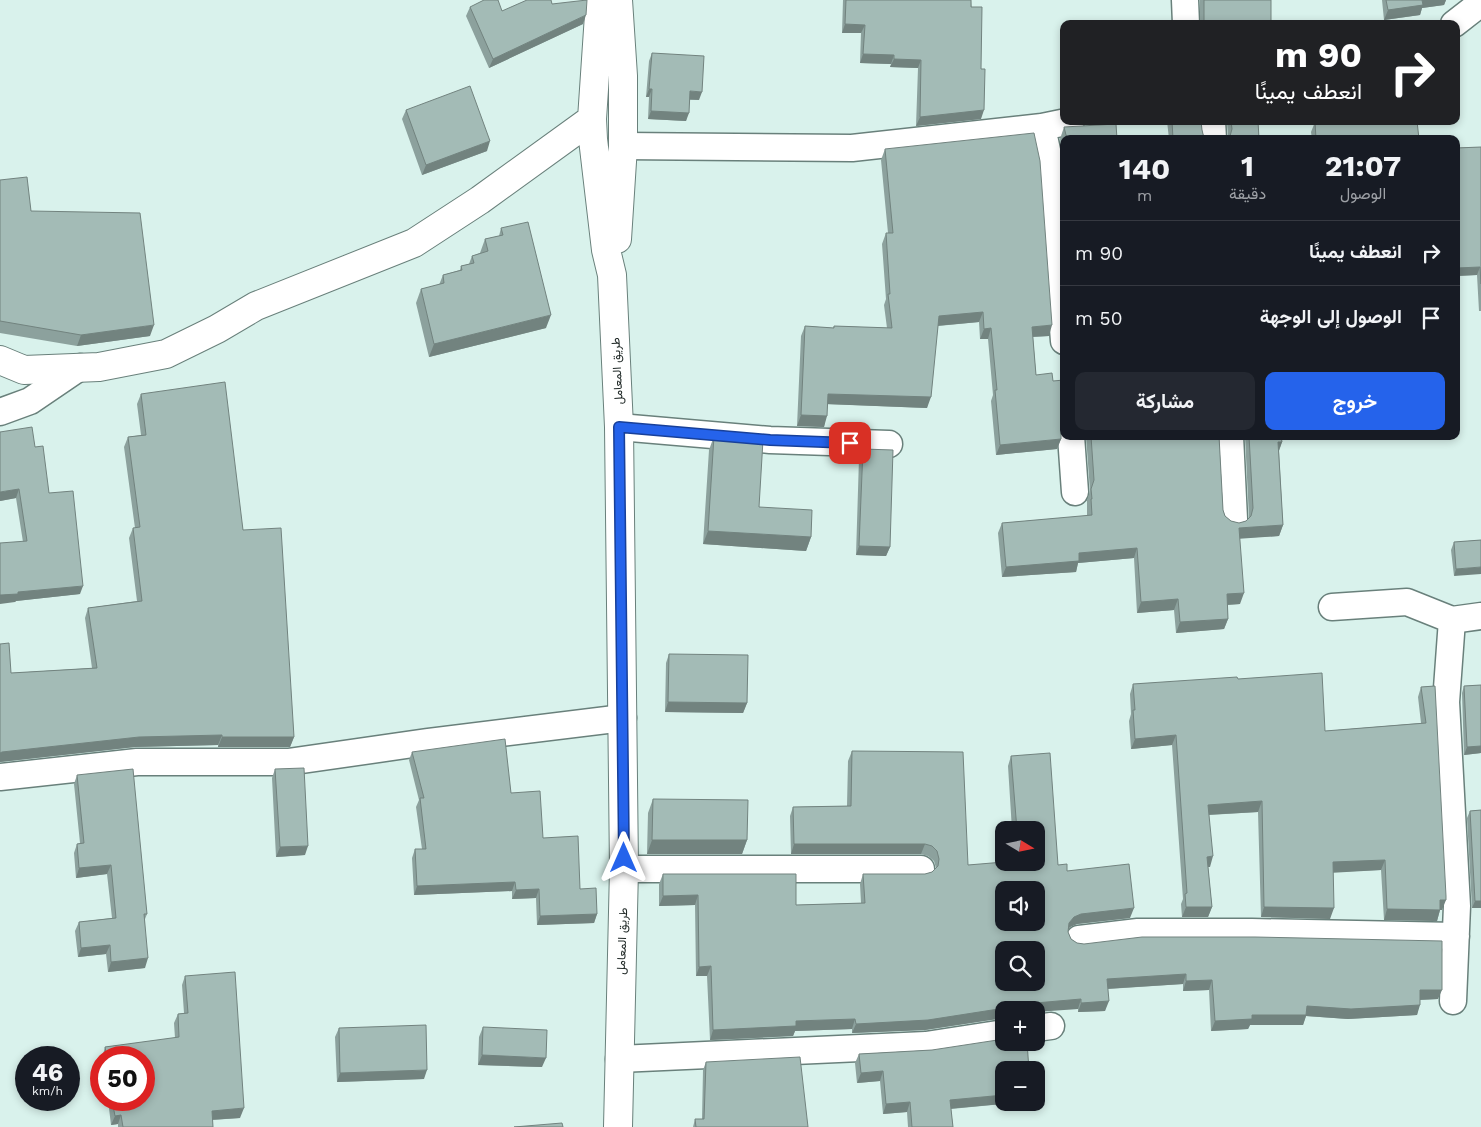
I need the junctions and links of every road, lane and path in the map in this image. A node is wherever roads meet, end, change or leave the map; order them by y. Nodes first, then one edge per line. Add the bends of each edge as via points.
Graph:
1 (600, 0) edge
2 (618, 0) edge
3 (1185, 0) edge
4 (1481, 3) edge
5 (1186, 20) edge
6 (1459, 20) edge
7 (592, 119) junction
8 (1060, 124) edge
9 (1042, 128) junction
10 (623, 146) junction
11 (612, 275) junction
12 (1060, 291) edge
13 (0, 360) edge
14 (80, 367) junction
15 (0, 412) edge
16 (619, 427) junction
17 (1071, 440) edge
18 (1230, 440) edge
19 (889, 444) dead end
20 (1075, 492) dead end
21 (1234, 519) dead end
22 (1332, 607) dead end
23 (1481, 616) edge
24 (1452, 620) junction
25 (623, 718) junction
26 (0, 777) edge
27 (624, 869) junction
28 (921, 870) dead end
29 (1456, 936) junction
30 (1079, 939) dead end
31 (1452, 1001) dead end
32 (995, 1034) edge
33 (619, 1059) junction
34 (618, 1127) edge

1 - 7 main road
2 - 10 main road
3 - 5 street
4 - 6 street
7 - 11 main road via 606,250
7 - 14 main road via 480,200 414,242 256,306 166,354 99,367
8 - 9 street
9 - 10 street via 852,148
9 - 12 street via 1050,169
10 - 11 main road via 616,260
11 - 16 main road, طريق المعامل
13 - 14 main road via 24,370
14 - 15 street via 30,401
16 - 19 street via 770,440
16 - 25 main road, طريق المعامل
17 - 20 street
18 - 21 street
22 - 24 street via 1407,602
23 - 24 street
24 - 29 street via 1446,702
25 - 26 street via 288,762 137,762
25 - 27 main road, طريق المعامل
27 - 28 street
27 - 33 main road, طريق المعامل
29 - 30 street via 1147,932
29 - 31 street
32 - 33 street via 926,1045
33 - 34 main road, طريق المعامل

